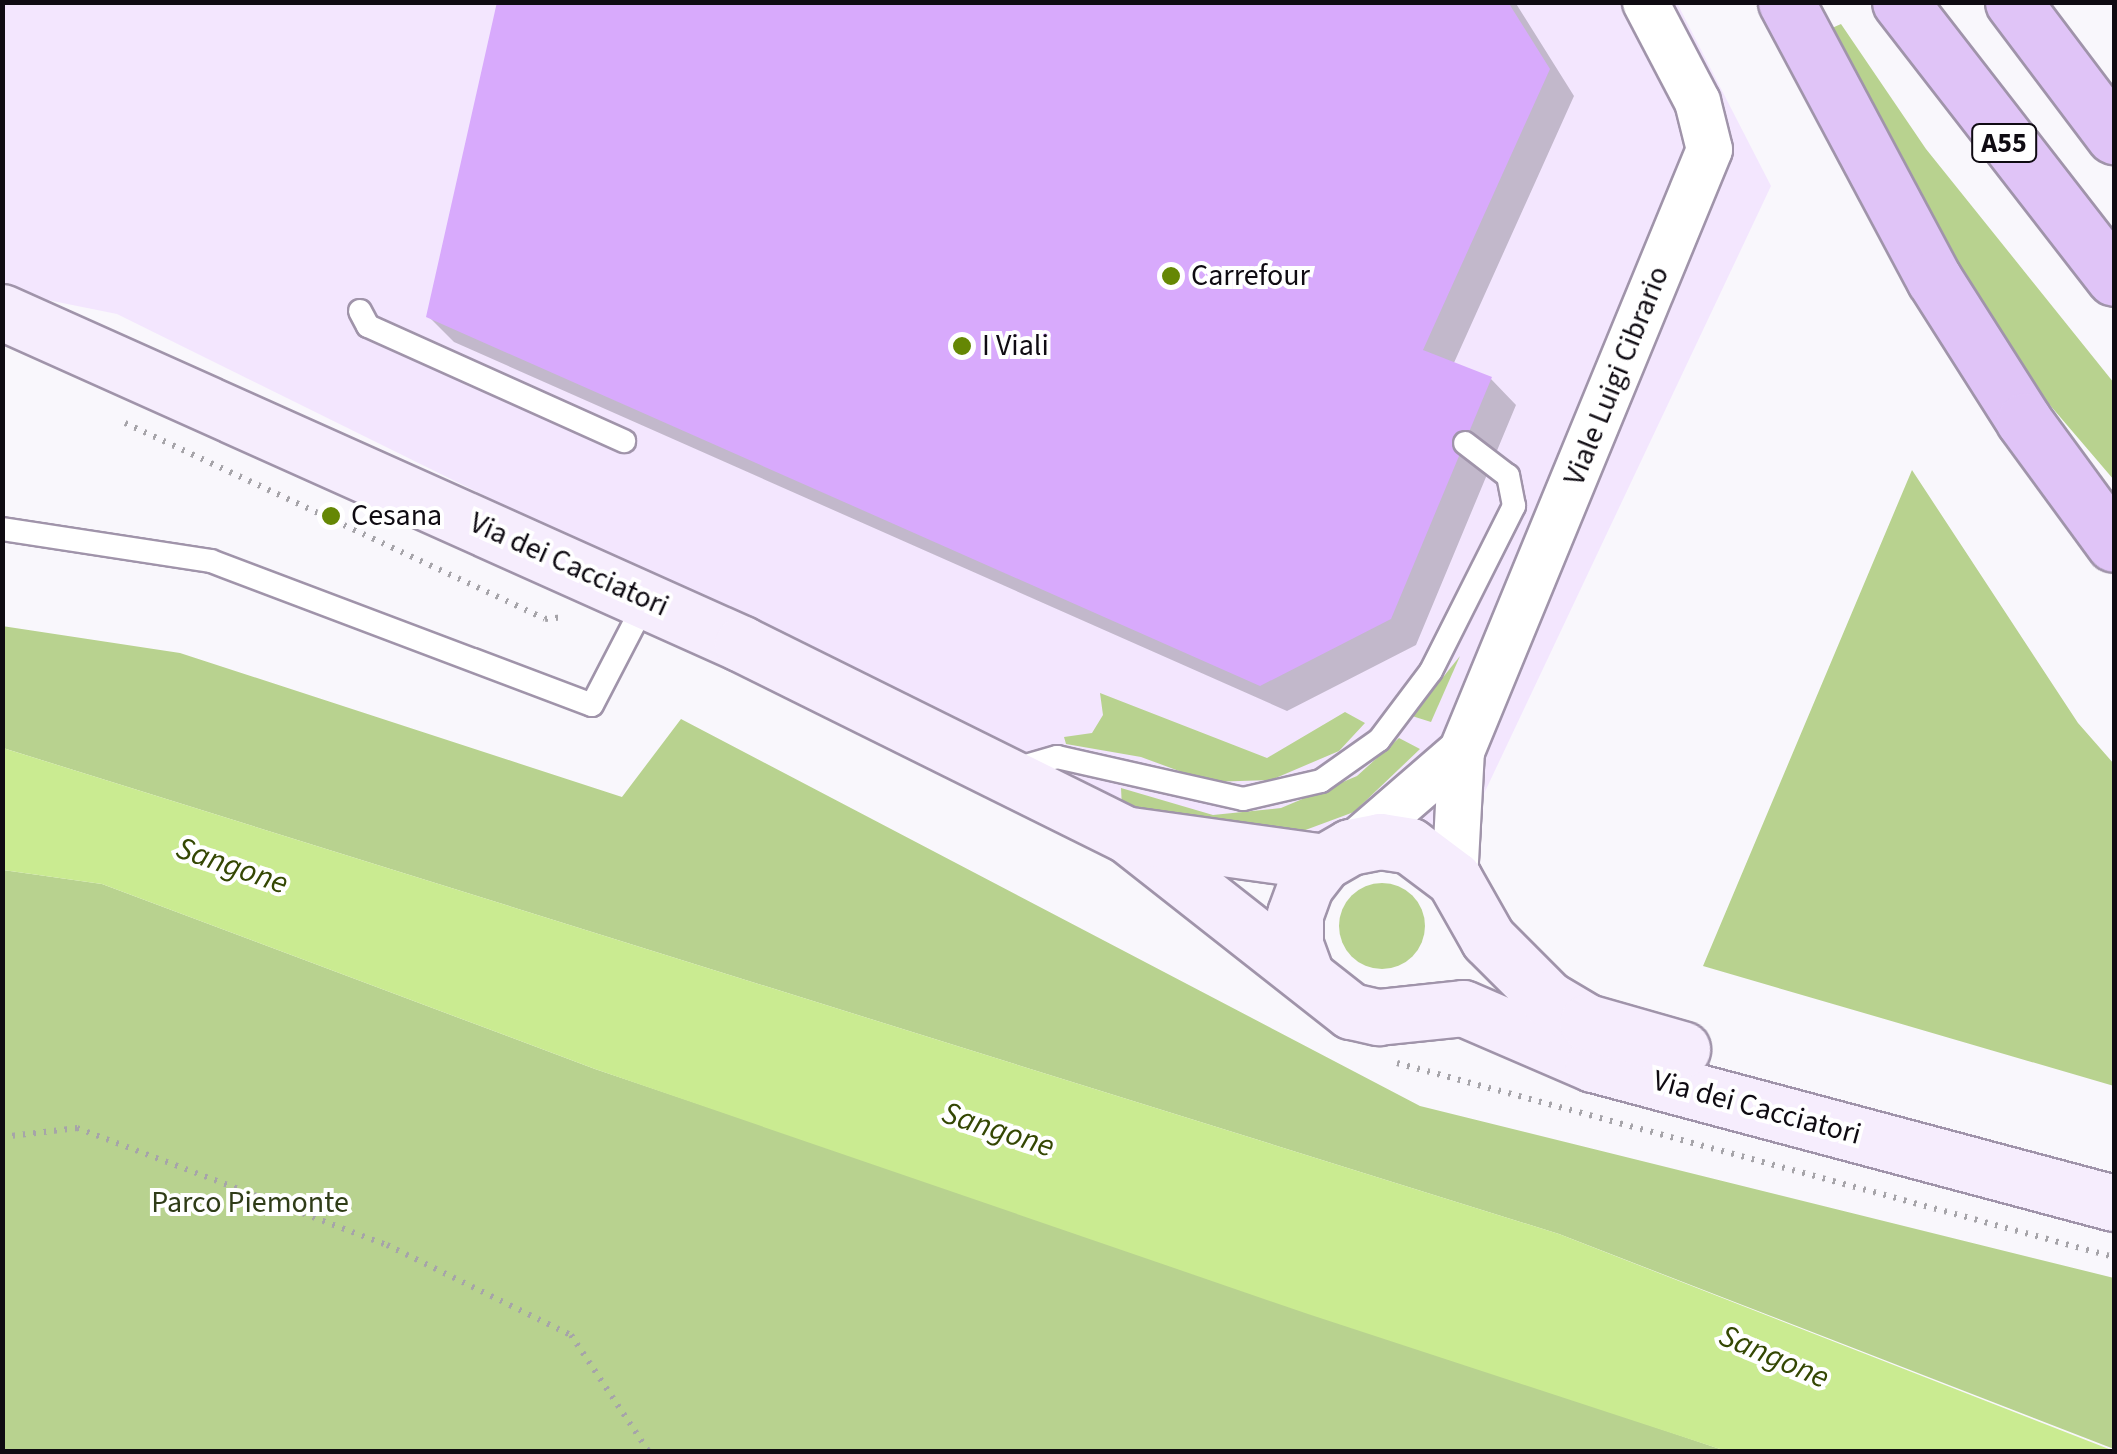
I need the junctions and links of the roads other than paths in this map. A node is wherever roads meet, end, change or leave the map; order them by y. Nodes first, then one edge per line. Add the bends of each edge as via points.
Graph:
1 (1644, 2) edge
2 (1786, 2) edge
3 (1900, 2) edge
4 (2012, 2) edge
5 (2114, 136) edge
6 (2114, 278) edge
7 (360, 311) dead end
8 (2, 312) edge
9 (624, 441) dead end
10 (1465, 443) dead end
11 (2, 529) edge
12 (2114, 544) edge
13 (646, 600) junction
14 (1461, 751) junction
15 (1002, 773) junction
16 (1127, 835) junction
17 (1337, 854) junction
18 (1460, 891) junction
19 (1305, 972) junction
20 (1406, 1013) junction
21 (2114, 1166) edge
22 (2114, 1203) edge

1 - 14 street, Viale Luigi Cibrario via 1697,101 1709,149
2 - 12 highway via 1934,278 2024,421
3 - 6 highway, A55
4 - 5 highway
7 - 9 lane via 368,326
8 - 13 street, Via dei Cacciatori
10 - 15 lane via 1508,476 1514,506 1432,672 1365,750 1321,781 1243,799 1057,757
11 - 13 lane via 210,561 592,705
13 - 15 street, Via dei Cacciatori
14 - 17 street
14 - 18 street
15 - 16 street, Via dei Cacciatori
16 - 17 street, Via dei Cacciatori
16 - 19 street, Via dei Cacciatori
17 - 18 street, Via dei Cacciatori via 1380,840 1410,846
17 - 19 street via 1305,886 1295,914 1295,944
18 - 20 street via 1465,959 1452,983
18 - 21 street, Via dei Cacciatori via 1516,970 1588,1022
19 - 20 street, Via dei Cacciatori via 1325,996 1351,1011
20 - 22 street, Via dei Cacciatori via 1443,1007 1484,1014 1593,1064

